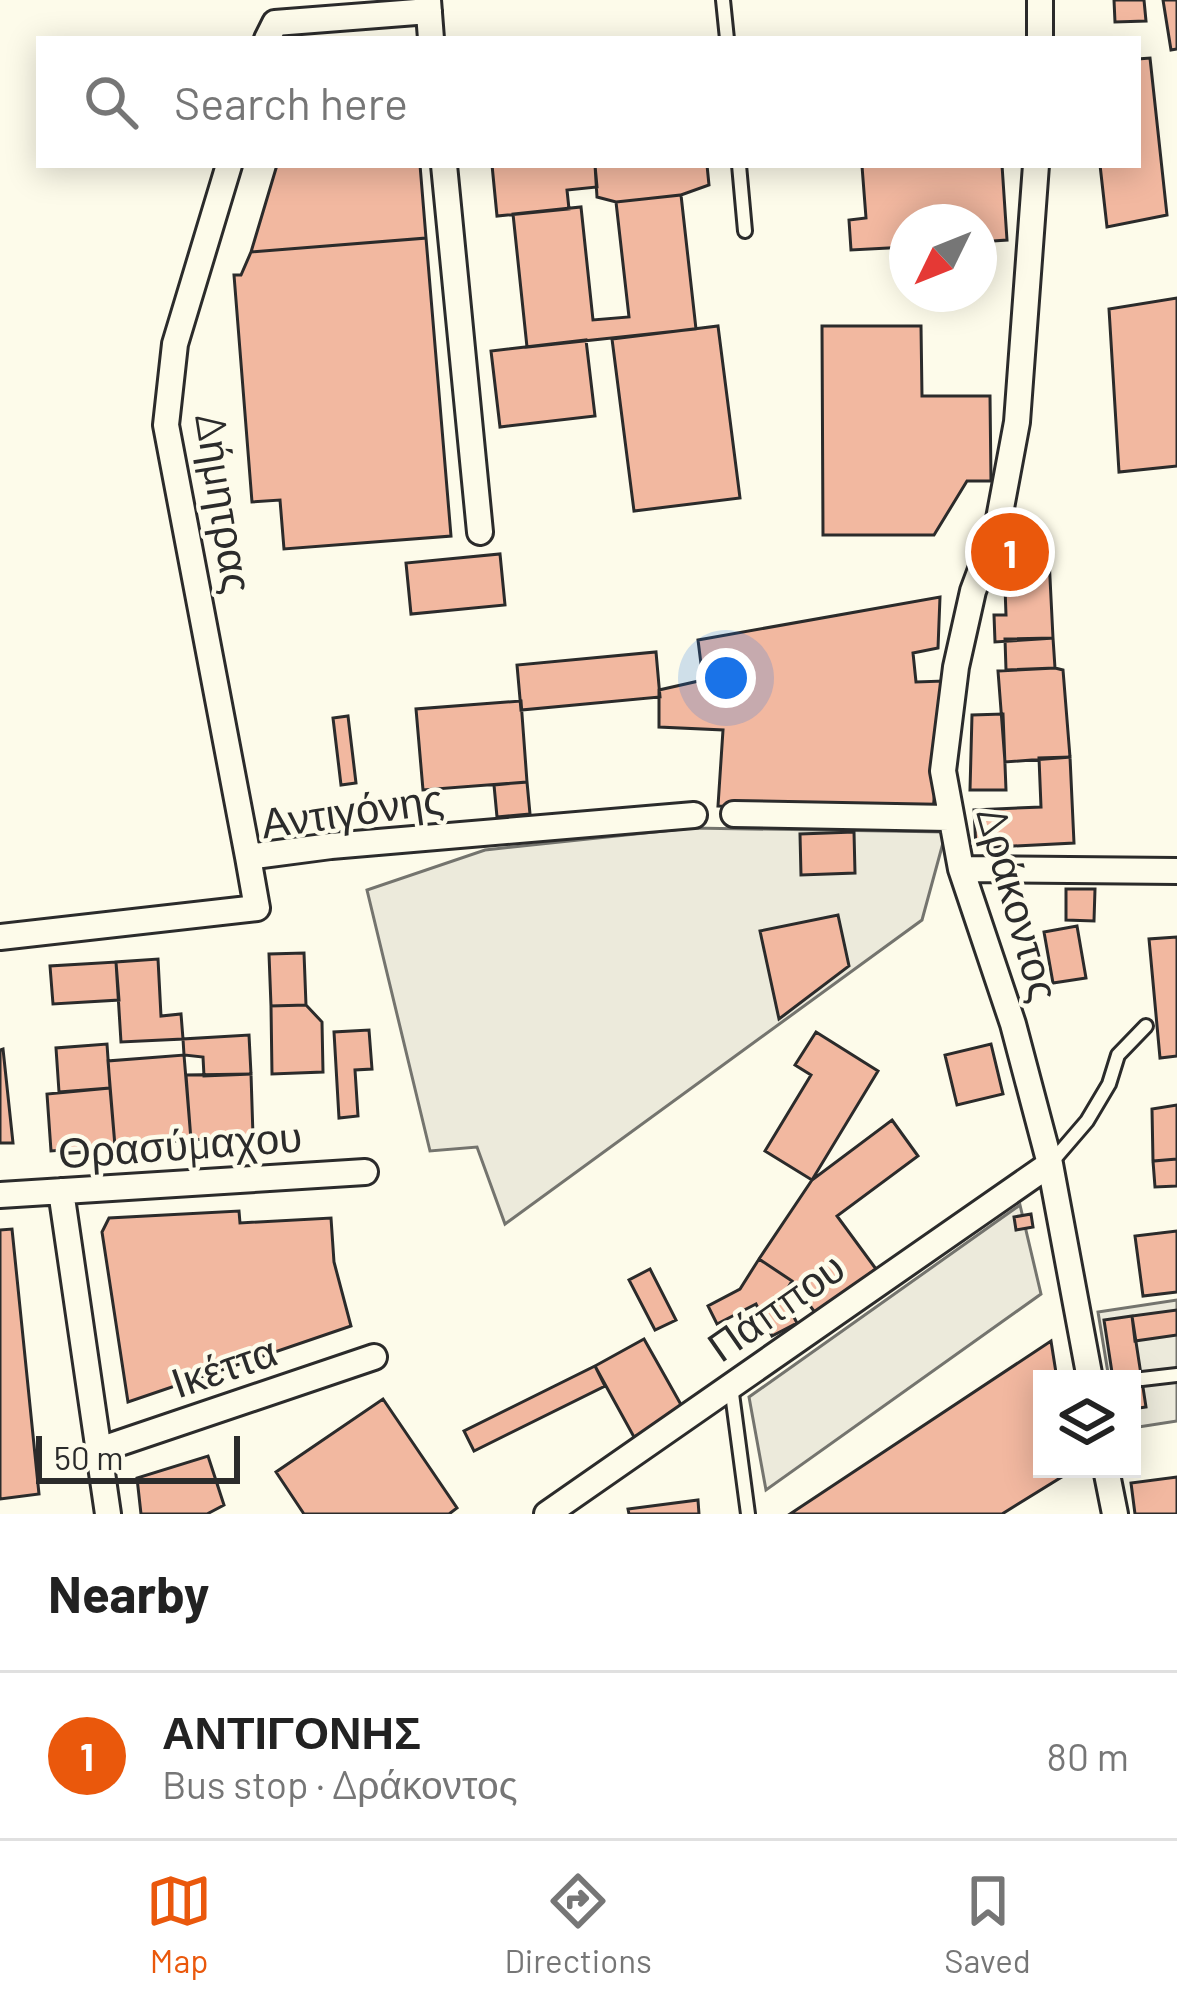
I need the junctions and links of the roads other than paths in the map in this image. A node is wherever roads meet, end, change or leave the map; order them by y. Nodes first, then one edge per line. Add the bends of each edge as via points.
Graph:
1 (723, 0) edge
2 (1040, 0) edge
3 (435, 4) edge
4 (271, 31) edge
5 (431, 36) edge
6 (727, 36) edge
7 (1040, 36) edge
8 (228, 168) edge
9 (444, 168) edge
10 (739, 168) edge
11 (1036, 168) edge
12 (745, 231) dead end
13 (479, 532) dead end
14 (734, 814) dead end
15 (694, 815) dead end
16 (949, 818) junction
17 (248, 857) junction
18 (961, 869) junction
19 (1177, 871) edge
20 (0, 938) edge
21 (1146, 1026) dead end
22 (1050, 1164) junction
23 (364, 1172) dead end
24 (61, 1191) junction
25 (0, 1195) edge
26 (374, 1357) dead end
27 (1088, 1370) edge
28 (1177, 1375) edge
29 (1142, 1379) dead end
30 (731, 1385) junction
31 (99, 1450) junction
32 (1108, 1478) edge
33 (108, 1514) edge
34 (547, 1514) edge
35 (748, 1514) edge
36 (1114, 1514) edge

1 - 6 lane
2 - 7 street
3 - 4 street
3 - 5 street
8 - 17 street, Δήμητρας via 175,344 166,425
9 - 13 street
10 - 12 lane
11 - 16 street, Δράκοντος via 1017,422 998,524 956,667 943,771
14 - 16 street
15 - 17 street, Αντιγόνης
16 - 18 street, Δράκοντος
17 - 20 street, Αντιγόνης via 256,908
18 - 19 street
18 - 22 street, Δράκοντος
21 - 22 lane via 1118,1054 1087,1121
22 - 27 street, Δράκοντος
22 - 30 street, Πάππου
23 - 24 street, Θρασύμαχου
24 - 25 street, Θρασύμαχου
24 - 31 street
26 - 31 street, Ικέττα
28 - 29 lane
30 - 34 street, Πάππου
30 - 35 lane
31 - 33 street
32 - 36 street

